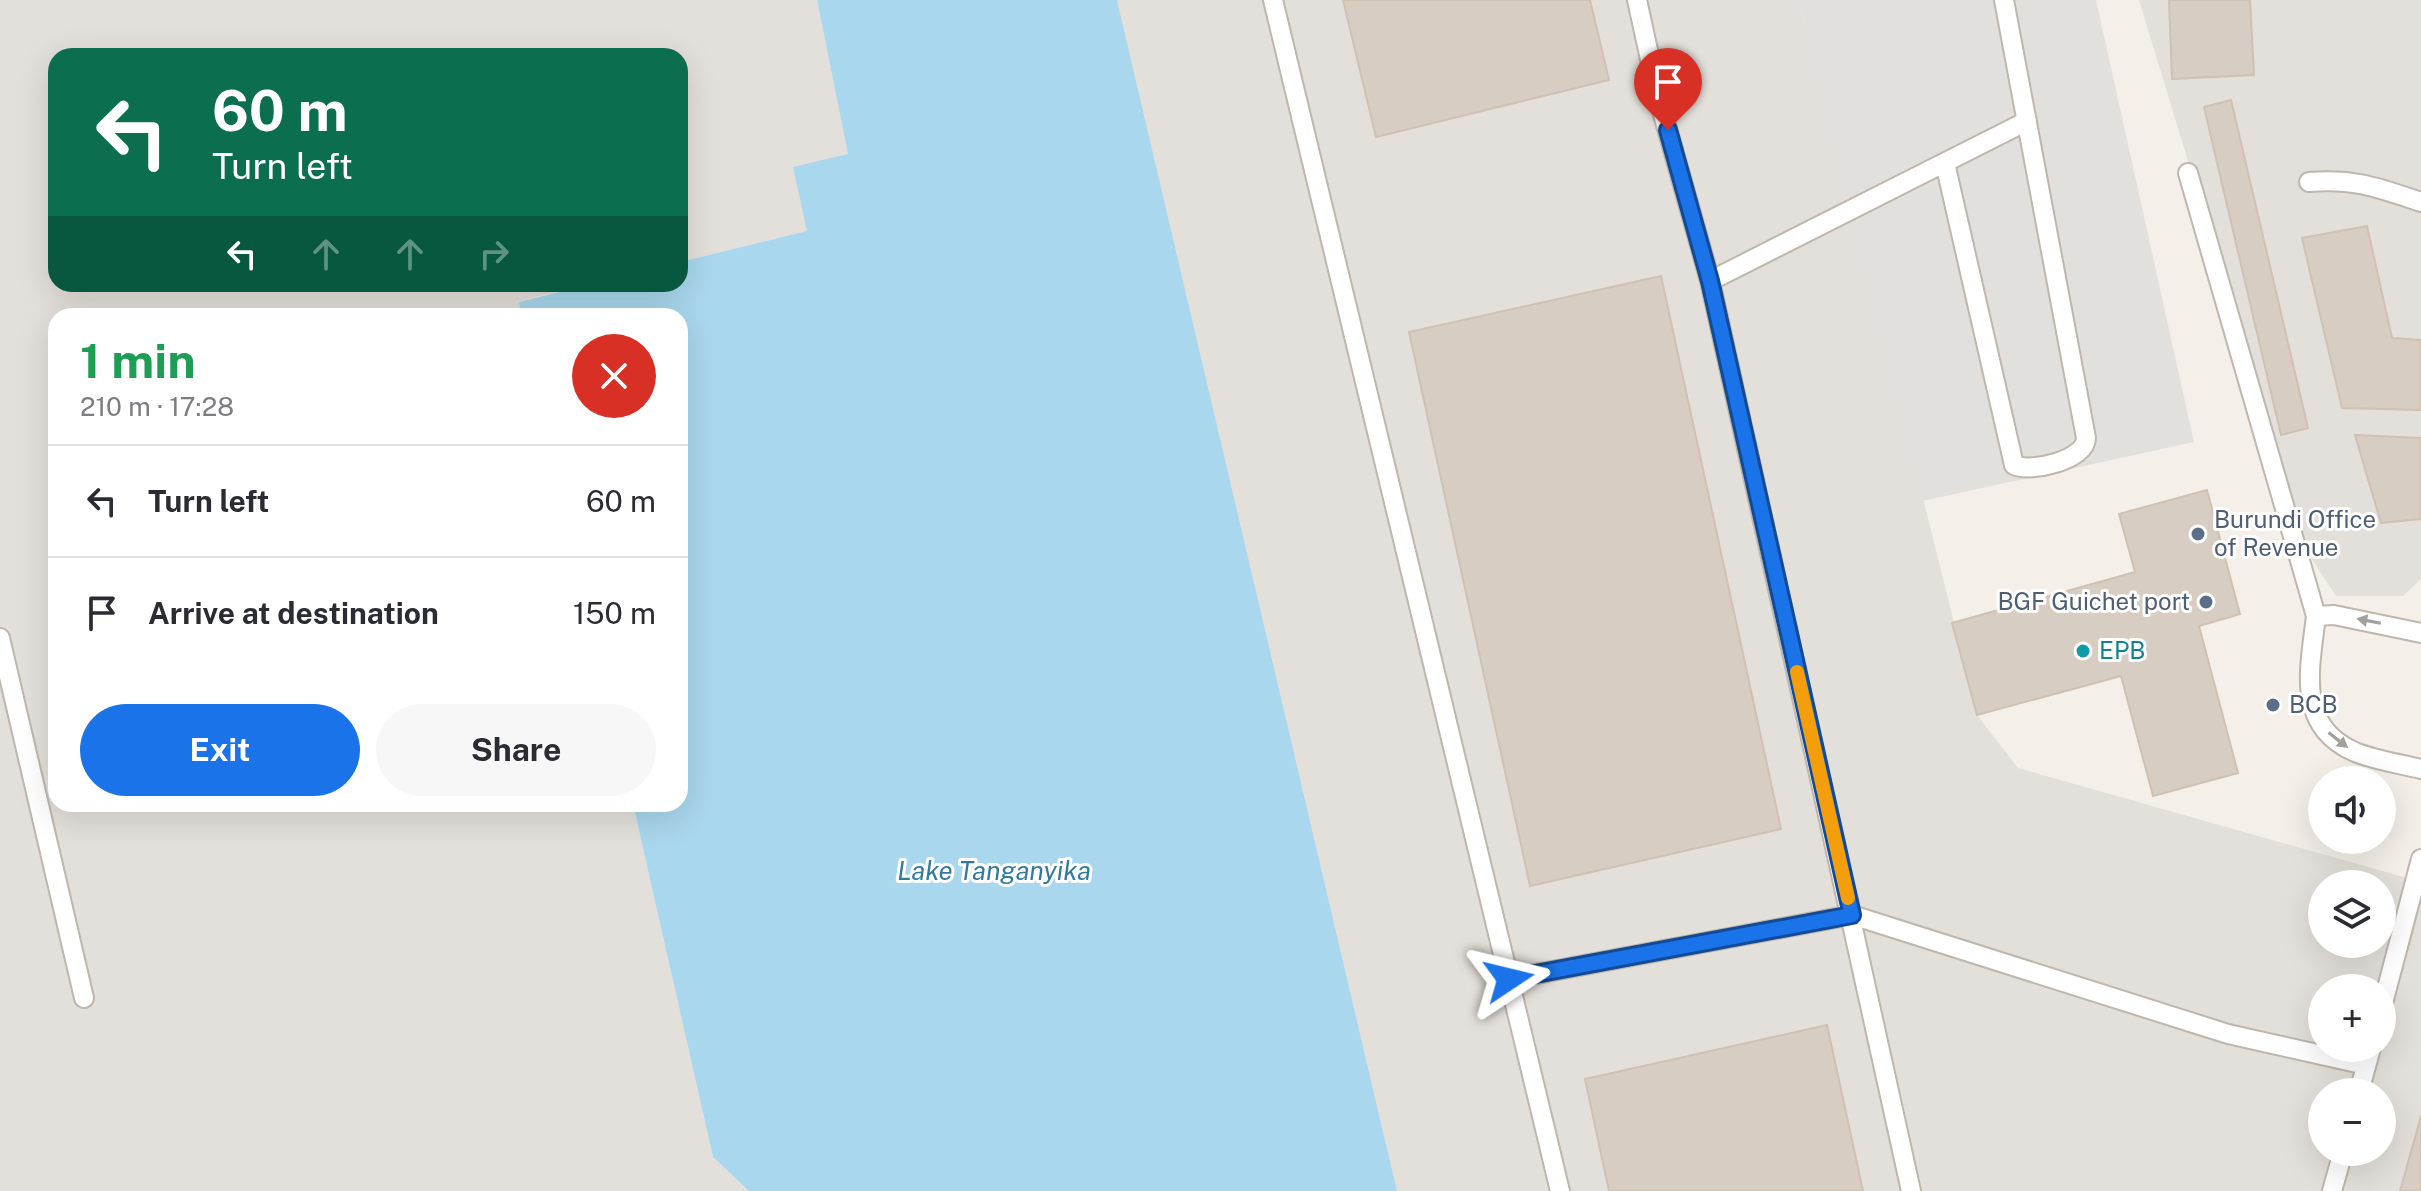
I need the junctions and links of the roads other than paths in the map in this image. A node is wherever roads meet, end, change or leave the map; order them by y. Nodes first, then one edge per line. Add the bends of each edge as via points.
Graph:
1 (1273, 0) edge
2 (1637, 0) edge
3 (2004, 0) edge
4 (2027, 121) junction
5 (1945, 163) junction
6 (2188, 173) dead end
7 (2309, 182) dead end
8 (2421, 202) edge
9 (1710, 281) junction
10 (2316, 616) junction
11 (2421, 633) edge
12 (0, 638) edge
13 (2421, 769) edge
14 (2421, 859) edge
15 (1852, 915) junction
16 (2391, 974) edge
17 (1509, 979) junction
18 (84, 998) dead end
19 (2308, 1047) edge
20 (2339, 1166) edge
21 (1560, 1191) edge
22 (1911, 1191) edge
23 (2332, 1191) edge

1 - 17 lane
2 - 9 lane
3 - 4 lane
4 - 5 lane
4 - 5 lane via 2087,444 2080,453 2032,469 2014,465
5 - 9 lane
6 - 10 lane
7 - 8 lane via 2363,183
9 - 15 lane
11 -> 10 lane
10 -> 13 lane via 2308,681 2321,725 2357,752
12 - 18 lane
14 - 16 lane
15 - 17 lane
15 - 19 lane via 2228,1034
15 - 22 lane
17 - 21 lane
20 - 23 lane

